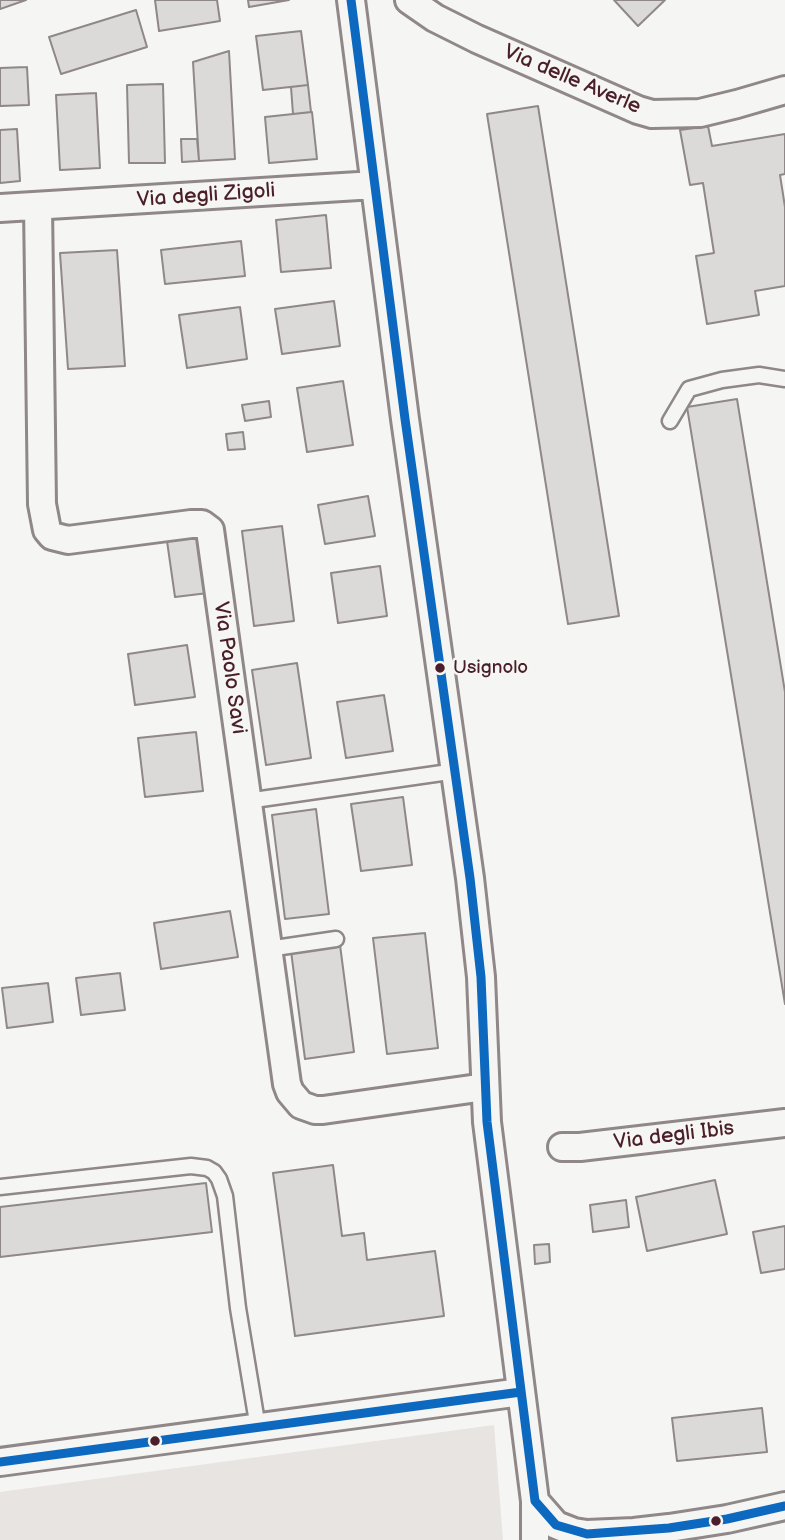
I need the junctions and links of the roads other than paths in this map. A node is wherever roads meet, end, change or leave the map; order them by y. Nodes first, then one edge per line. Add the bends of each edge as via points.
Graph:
1 (351, 0) edge
2 (409, 0) edge
3 (785, 89) edge
4 (375, 185) junction
5 (38, 206) junction
6 (0, 208) edge
7 (785, 379) edge
8 (670, 421) dead end
9 (456, 771) junction
10 (247, 801) junction
11 (335, 939) dead end
12 (268, 949) junction
13 (485, 1087) junction
14 (785, 1123) edge
15 (562, 1147) dead end
16 (0, 1187) edge
17 (521, 1392) junction
18 (258, 1428) junction
19 (4, 1457) edge
20 (535, 1501) junction
21 (785, 1506) edge
22 (535, 1540) edge

1 - 4 street
2 - 3 street, Via delle Averle via 477,39 652,114 700,113
4 - 5 street, Via degli Zigoli
4 - 9 street
5 - 6 street, Via degli Zigoli
5 - 10 street, Via Paolo Savi via 42,504 47,530 68,540 191,524 210,530
7 - 8 lane via 759,375 689,389
9 - 10 lane
9 - 13 street via 480,966
10 - 12 street, Via Paolo Savi
11 - 12 lane
12 - 13 street, Via Paolo Savi via 286,1084 301,1105 323,1110
13 - 17 street
14 - 15 street, Via degli Ibis
16 - 18 lane via 191,1166 214,1172 225,1196
17 - 18 street
17 - 20 street
18 - 19 street
20 - 21 street via 556,1525 587,1534 669,1528
20 - 22 street

